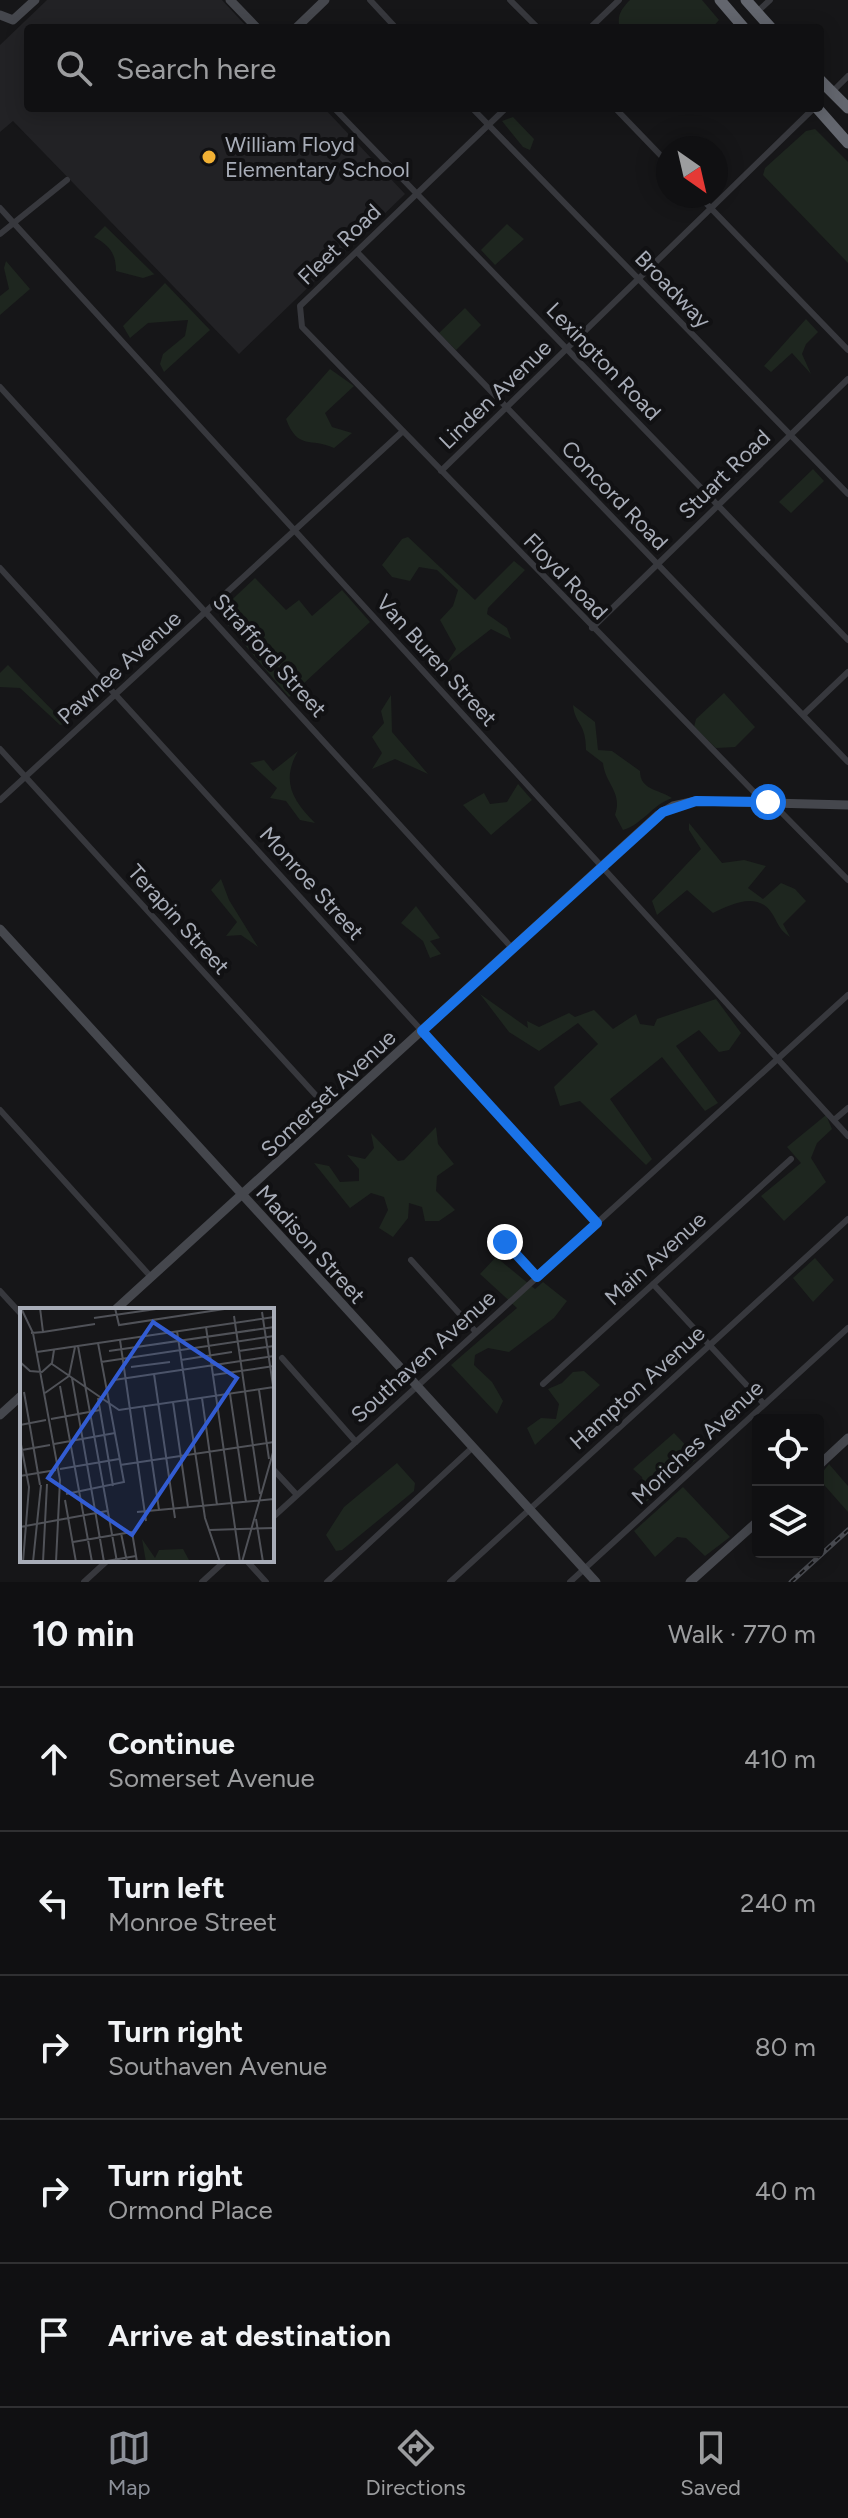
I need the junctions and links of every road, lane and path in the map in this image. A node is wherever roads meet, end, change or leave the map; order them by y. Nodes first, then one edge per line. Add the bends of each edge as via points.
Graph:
1 (35, 0) edge
2 (230, 0) edge
3 (325, 0) edge
4 (370, 0) edge
5 (510, 0) edge
6 (619, 0) edge
7 (720, 0) edge
8 (746, 0) edge
9 (770, 0) edge
10 (757, 12) junction
11 (0, 15) edge
12 (253, 24) edge
13 (300, 24) edge
14 (392, 24) edge
15 (534, 24) edge
16 (594, 24) edge
17 (741, 24) edge
18 (768, 24) edge
19 (848, 76) edge
20 (824, 84) edge
21 (832, 92) junction
22 (848, 108) edge
23 (338, 112) edge
24 (476, 112) edge
25 (502, 112) edge
26 (619, 112) edge
27 (812, 112) edge
28 (820, 112) edge
29 (488, 125) junction
30 (848, 143) edge
31 (656, 151) edge
32 (67, 180) dead end
33 (728, 192) edge
34 (417, 194) junction
35 (0, 208) edge
36 (711, 208) joint
37 (14, 222) junction
38 (0, 234) edge
39 (357, 252) junction
40 (638, 279) junction
41 (300, 306) joint
42 (566, 349) junction
43 (848, 350) edge
44 (848, 379) edge
45 (0, 387) edge
46 (506, 408) junction
47 (403, 431) junction
48 (791, 434) junction
49 (441, 471) junction
50 (848, 494) edge
51 (719, 504) junction
52 (294, 529) junction
53 (657, 564) junction
54 (0, 568) edge
55 (206, 612) junction
56 (592, 628) junction
57 (848, 640) edge
58 (848, 672) edge
59 (115, 694) junction
60 (803, 715) junction
61 (0, 749) edge
62 (848, 762) edge
63 (25, 777) junction
64 (0, 800) edge
65 (768, 802) junction
66 (848, 805) edge
67 (601, 867) junction
68 (848, 880) edge
69 (0, 929) edge
70 (512, 948) junction
71 (848, 995) edge
72 (422, 1031) junction
73 (777, 1058) junction
74 (848, 1108) edge
75 (0, 1110) edge
76 (332, 1113) junction
77 (834, 1120) junction
78 (848, 1136) edge
79 (791, 1159) dead end
80 (242, 1196) junction
81 (848, 1219) edge
82 (597, 1223) junction
83 (505, 1242) dead end
84 (411, 1260) dead end
85 (151, 1277) junction
86 (537, 1277) junction
87 (653, 1284) junction
88 (0, 1291) edge
89 (117, 1308) edge
90 (20, 1313) edge
91 (848, 1328) edge
92 (476, 1332) junction
93 (710, 1345) junction
94 (282, 1358) dead end
95 (543, 1384) dead end
96 (418, 1387) junction
97 (20, 1397) edge
98 (764, 1404) junction
99 (0, 1415) edge
100 (848, 1438) edge
101 (356, 1442) junction
102 (473, 1447) junction
103 (824, 1460) edge
104 (274, 1470) edge
105 (297, 1495) junction
106 (530, 1509) junction
107 (274, 1516) edge
108 (752, 1526) edge
109 (106, 1562) edge
110 (224, 1562) edge
111 (248, 1562) edge
112 (584, 1569) junction
113 (84, 1582) edge
114 (202, 1582) edge
115 (266, 1582) edge
116 (327, 1582) edge
117 (450, 1582) edge
118 (570, 1582) edge
119 (596, 1582) edge
120 (690, 1582) edge

1 - 11 street via 13,20
2 - 12 street
3 - 13 street
4 - 14 street
5 - 15 street
6 - 16 street
7 - 17 highway
8 - 10 highway
9 - 10 street
10 - 18 highway
19 - 21 street
20 - 21 highway
21 - 22 highway
23 - 34 street, Lexington Road
24 - 29 street, Broadway
25 - 29 street, Fleet Road
26 - 31 street
27 - 33 street, Linden Avenue
28 - 30 highway
29 - 34 street, Fleet Road
29 - 40 street, Broadway
32 - 37 street
34 - 39 street, Fleet Road
34 - 42 street, Lexington Road
35 - 37 street, Van Buren Street
36 - 40 street, Linden Avenue
36 - 43 street
37 - 38 street
37 - 52 street, Van Buren Street
39 - 41 street, Fleet Road
39 - 46 street, Concord Road
40 - 42 street, Linden Avenue
40 - 48 street, Broadway
41 - 47 street, Floyd Road via 302,327
42 - 46 street, Linden Avenue
42 - 51 street, Lexington Road
44 - 48 street, Stuart Road
45 - 55 street, Strafford Street
46 - 49 street, Linden Avenue
46 - 53 street, Concord Road
47 - 49 street, Floyd Road
47 - 52 street, Pawnee Avenue
48 - 50 street, Broadway
48 - 51 street, Stuart Road
49 - 56 street, Floyd Road
51 - 53 street, Stuart Road
51 - 57 street, Lexington Road
52 - 55 street, Pawnee Avenue
52 - 67 street, Van Buren Street
53 - 56 street, Stuart Road
53 - 60 street, Concord Road
54 - 59 street, Monroe Street
55 - 59 street, Pawnee Avenue
55 - 70 street, Strafford Street
56 - 65 street, Floyd Road
58 - 60 street
59 - 63 street, Pawnee Avenue
59 - 72 street, Monroe Street
60 - 62 street, Concord Road
61 - 63 street, Terapin Street
63 - 64 street, Pawnee Avenue
63 - 76 street, Terapin Street
65 - 66 street
65 - 67 street, Somerset Avenue via 696,801 673,806
65 - 68 street, Floyd Road
67 - 70 street, Somerset Avenue
67 - 73 street, Van Buren Street
69 - 80 street, Madison Street
70 - 72 street, Somerset Avenue
71 - 73 street, Southaven Avenue
72 - 76 street, Somerset Avenue
72 - 82 street, Monroe Street
73 - 77 street, Van Buren Street
73 - 82 street, Southaven Avenue
74 - 77 street
75 - 85 street
76 - 80 street, Somerset Avenue
77 - 78 street, Van Buren Street
79 - 87 street, Main Avenue
80 - 85 street, Somerset Avenue
80 - 96 street, Madison Street
81 - 93 street, Hampton Avenue
82 - 86 street, Southaven Avenue
83 - 86 street
84 - 92 street
85 - 89 street, Somerset Avenue
86 - 92 street, Southaven Avenue
87 - 93 street
87 - 95 street, Main Avenue
88 - 90 street
91 - 98 street, Moriches Avenue
92 - 96 street, Southaven Avenue
93 - 98 street
93 - 106 street, Hampton Avenue
94 - 101 street
96 - 101 street, Southaven Avenue
96 - 102 street, Madison Street
97 - 99 street
98 - 112 street, Moriches Avenue
100 - 103 street
101 - 105 street, Southaven Avenue
102 - 106 street, Madison Street
102 - 116 street
104 - 105 street
105 - 107 street, Southaven Avenue
106 - 112 street, Madison Street
106 - 117 street, Hampton Avenue
108 - 120 street
109 - 113 street
110 - 114 street
111 - 115 street
112 - 118 street, Moriches Avenue
112 - 119 street, Madison Street

